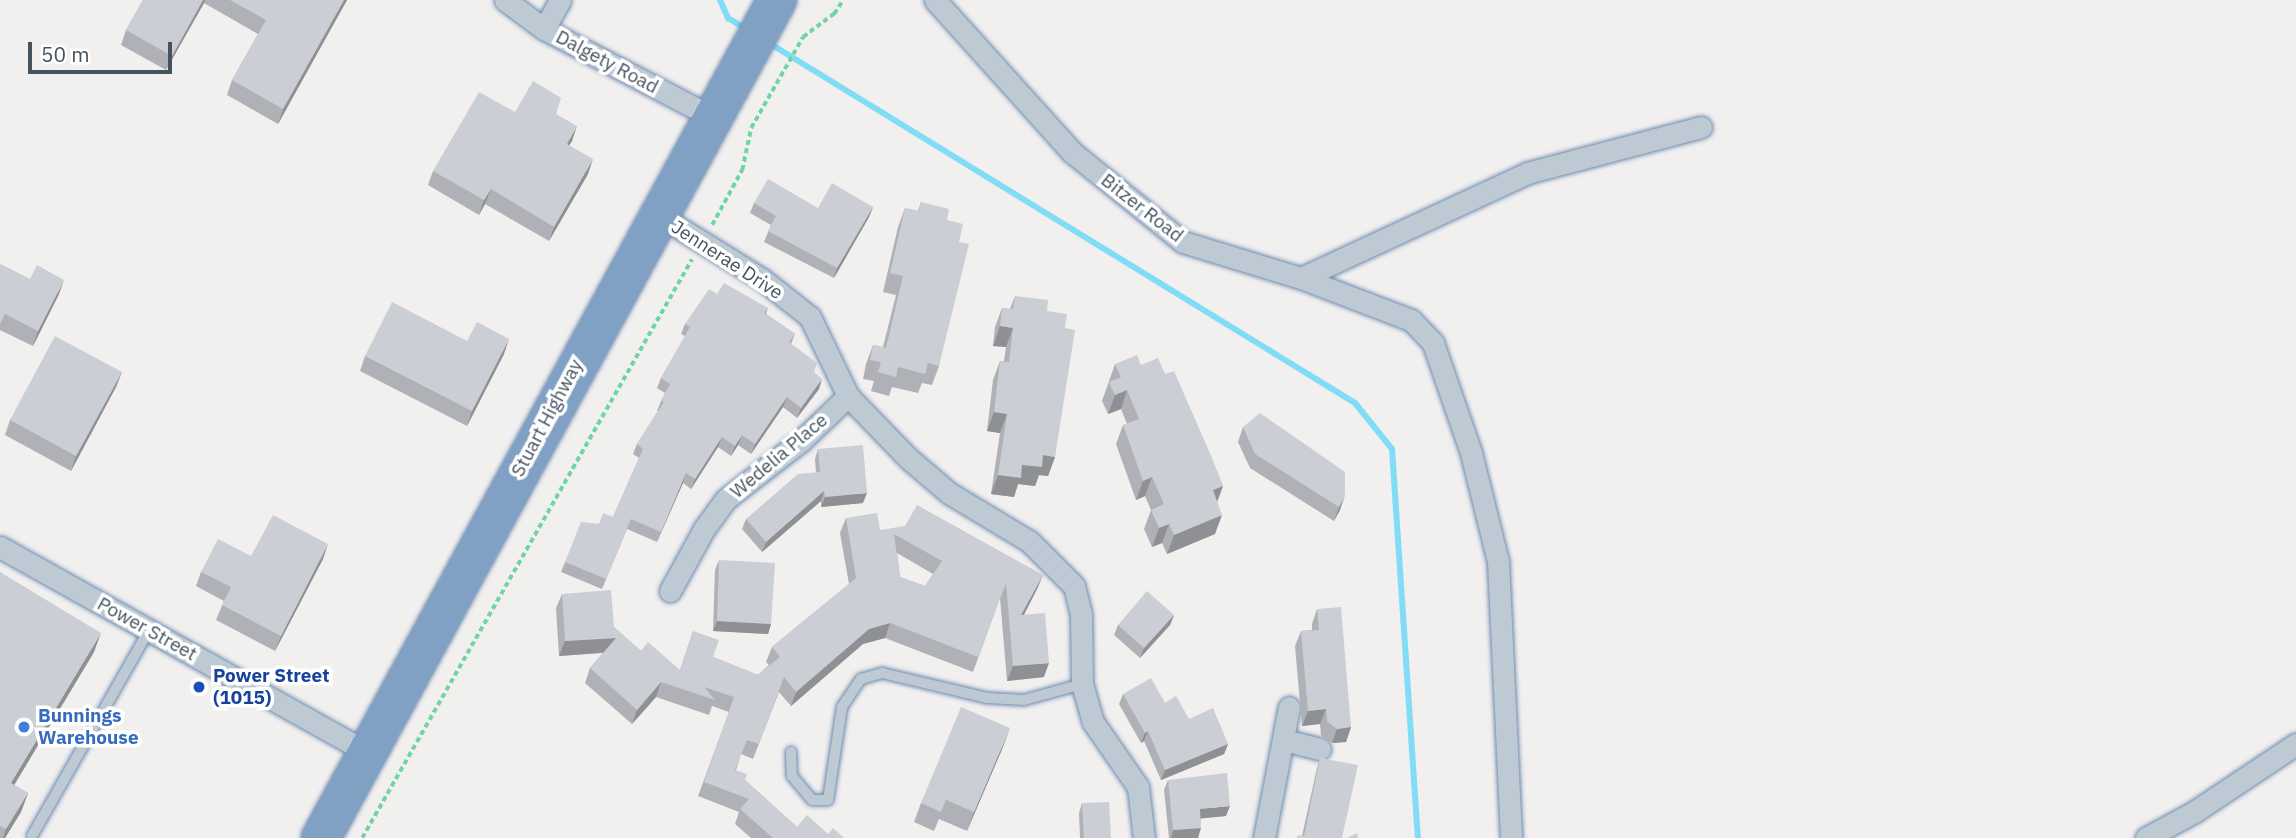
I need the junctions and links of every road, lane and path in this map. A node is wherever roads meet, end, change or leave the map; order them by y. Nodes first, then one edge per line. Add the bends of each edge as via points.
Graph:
1 (505, 0) edge
2 (560, 0) edge
3 (843, 0) edge
4 (935, 0) edge
5 (774, 5) edge
6 (544, 29) junction
7 (712, 117) junction
8 (1702, 127) dead end
9 (657, 214) junction
10 (701, 243) junction
11 (1301, 278) junction
12 (848, 396) junction
13 (0, 547) edge
14 (670, 591) dead end
15 (149, 630) junction
16 (1082, 684) junction
17 (1289, 707) dead end
18 (1284, 740) junction
19 (2296, 744) edge
20 (1320, 749) dead end
21 (367, 752) junction
22 (791, 752) dead end
23 (32, 836) edge
24 (321, 838) edge
25 (362, 838) edge
26 (1144, 838) edge
27 (1264, 838) edge
28 (1511, 838) edge
29 (2146, 838) edge

1 - 6 street, Dalgety Road
2 - 6 street
3 - 10 path via 828,19 803,37 782,72 751,128 742,170
4 - 11 street, Bitzer Road via 1073,153 1183,242
5 - 7 highway, Stuart Highway
6 - 7 street, Dalgety Road
7 - 9 highway, Stuart Highway
8 - 11 street via 1527,173
9 - 10 street, Jennerae Drive
9 - 21 highway, Stuart Highway
10 - 12 street, Jennerae Drive via 762,279 810,317
10 - 25 path
11 - 28 street, Bitzer Road via 1411,320 1433,343 1444,367 1483,496 1497,561
12 - 14 street, Wedelia Place via 802,440 726,499
12 - 16 street, Jennerae Drive via 949,493 1029,541 1074,586 1081,614
13 - 15 street, Power Street
15 - 21 street, Power Street
15 - 23 lane
16 - 22 lane via 1024,700 988,698 883,673 861,679 842,707 828,800 812,800 792,776
16 - 26 street, Jennerae Drive via 1093,722 1138,787
17 - 18 street
18 - 20 street
18 - 27 street
19 - 29 street via 2236,786
21 - 24 highway, Stuart Highway

